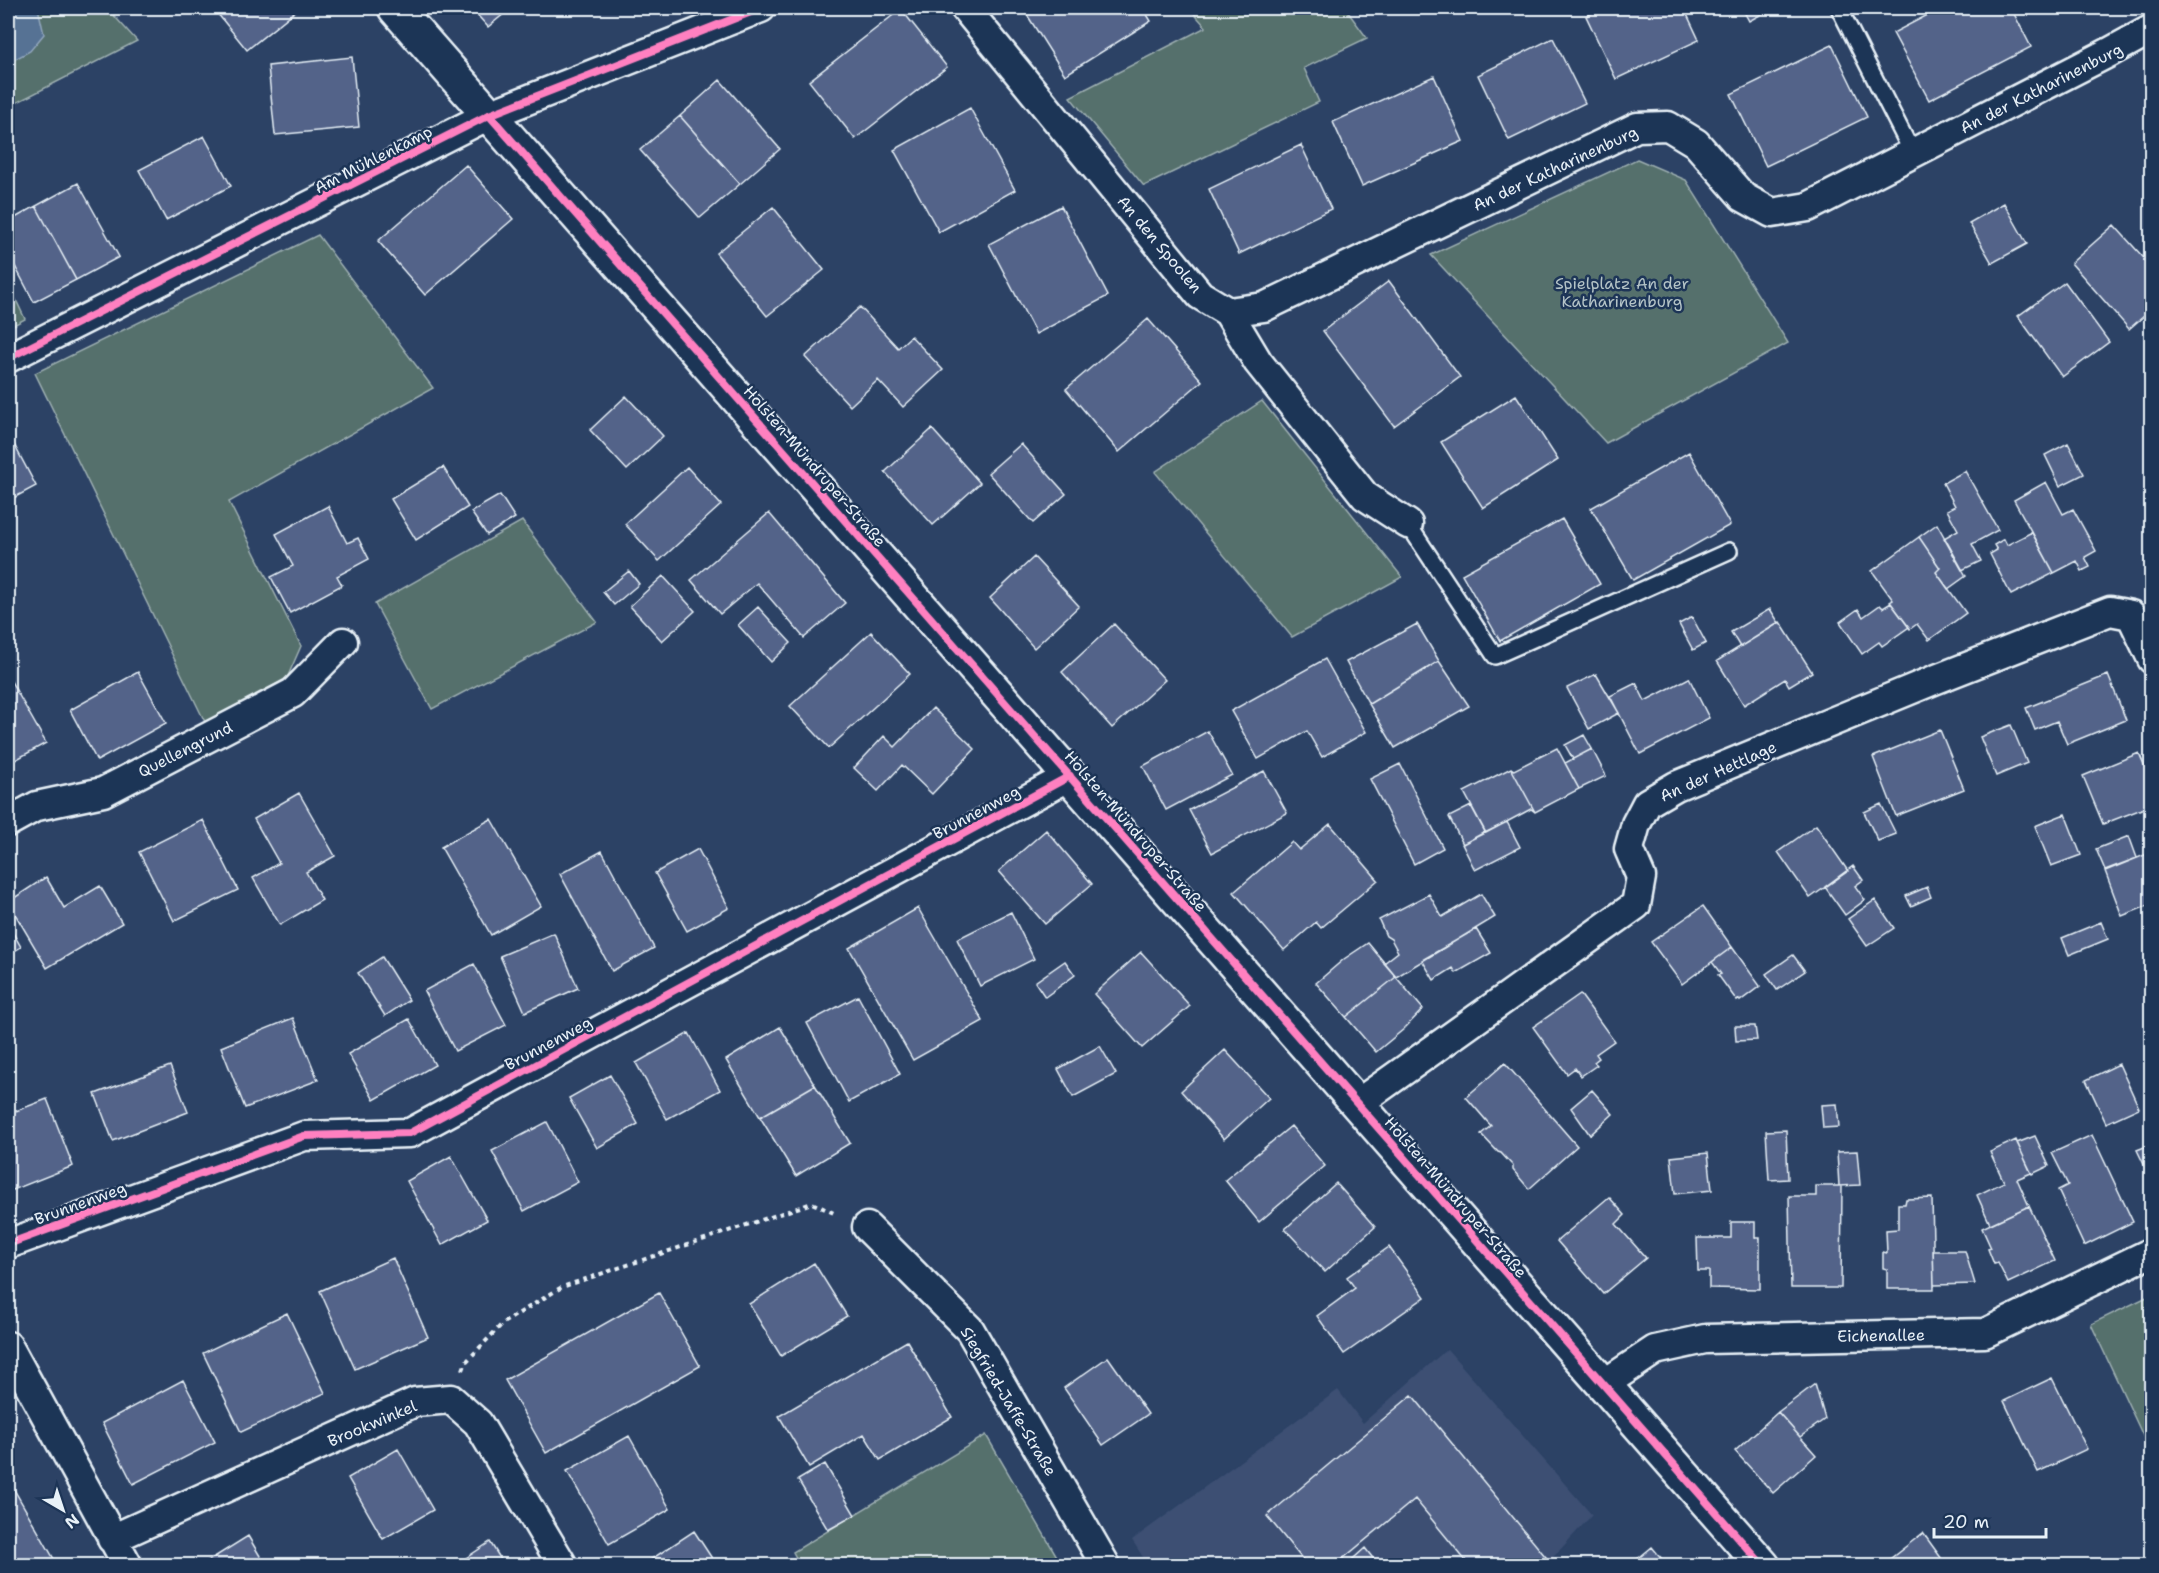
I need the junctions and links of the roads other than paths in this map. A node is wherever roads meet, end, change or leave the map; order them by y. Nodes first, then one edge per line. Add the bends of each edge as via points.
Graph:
1 (395, 8) edge
2 (761, 8) edge
3 (965, 8) edge
4 (1839, 8) edge
5 (2151, 28) edge
6 (489, 115) junction
7 (1913, 154) junction
8 (1228, 312) junction
9 (8, 358) edge
10 (1408, 524) joint
11 (1729, 551) dead end
12 (343, 642) dead end
13 (2151, 659) edge
14 (1070, 776) junction
15 (8, 822) edge
16 (1357, 1104) junction
17 (867, 1227) road end
18 (8, 1244) edge
19 (2151, 1252) edge
20 (8, 1346) edge
21 (1604, 1384) junction
22 (112, 1539) junction
23 (128, 1566) edge
24 (563, 1566) edge
25 (1106, 1566) edge
26 (1762, 1566) edge

1 - 6 street, Holsten-Mündruper-Straße
2 - 6 street, Am Mühlenkamp
3 - 8 street, An den Spoolen via 1200,295
4 - 7 lane
5 - 7 street, An der Katharinenburg
6 - 9 street, Am Mühlenkamp
6 - 14 street, Holsten-Mündruper-Straße
7 - 8 street, An der Katharinenburg via 1808,207 1772,213 1743,197 1696,143 1668,126 1637,126 1264,308
8 - 10 street, An den Spoolen via 1258,362 1365,496
10 - 11 lane via 1495,656
12 - 15 street, Quellengrund via 293,693 103,792 37,806
13 - 16 street, An der Hettlage via 2131,615 2110,611 1676,786 1647,803 1636,824 1629,849 1641,877 1636,905
14 - 16 street, Holsten-Mündruper-Straße
14 - 18 street, Brunnenweg via 410,1133 304,1136
16 - 21 street, Holsten-Mündruper-Straße
17 - 25 street, Siegfried-Jaffe-Straße via 970,1330
19 - 21 street, Eichenallee via 1985,1333 1705,1339 1655,1350
20 - 22 street
21 - 26 street, Holsten-Mündruper-Straße
22 - 23 street
22 - 24 street, Brookwinkel via 415,1402 452,1399 478,1423

